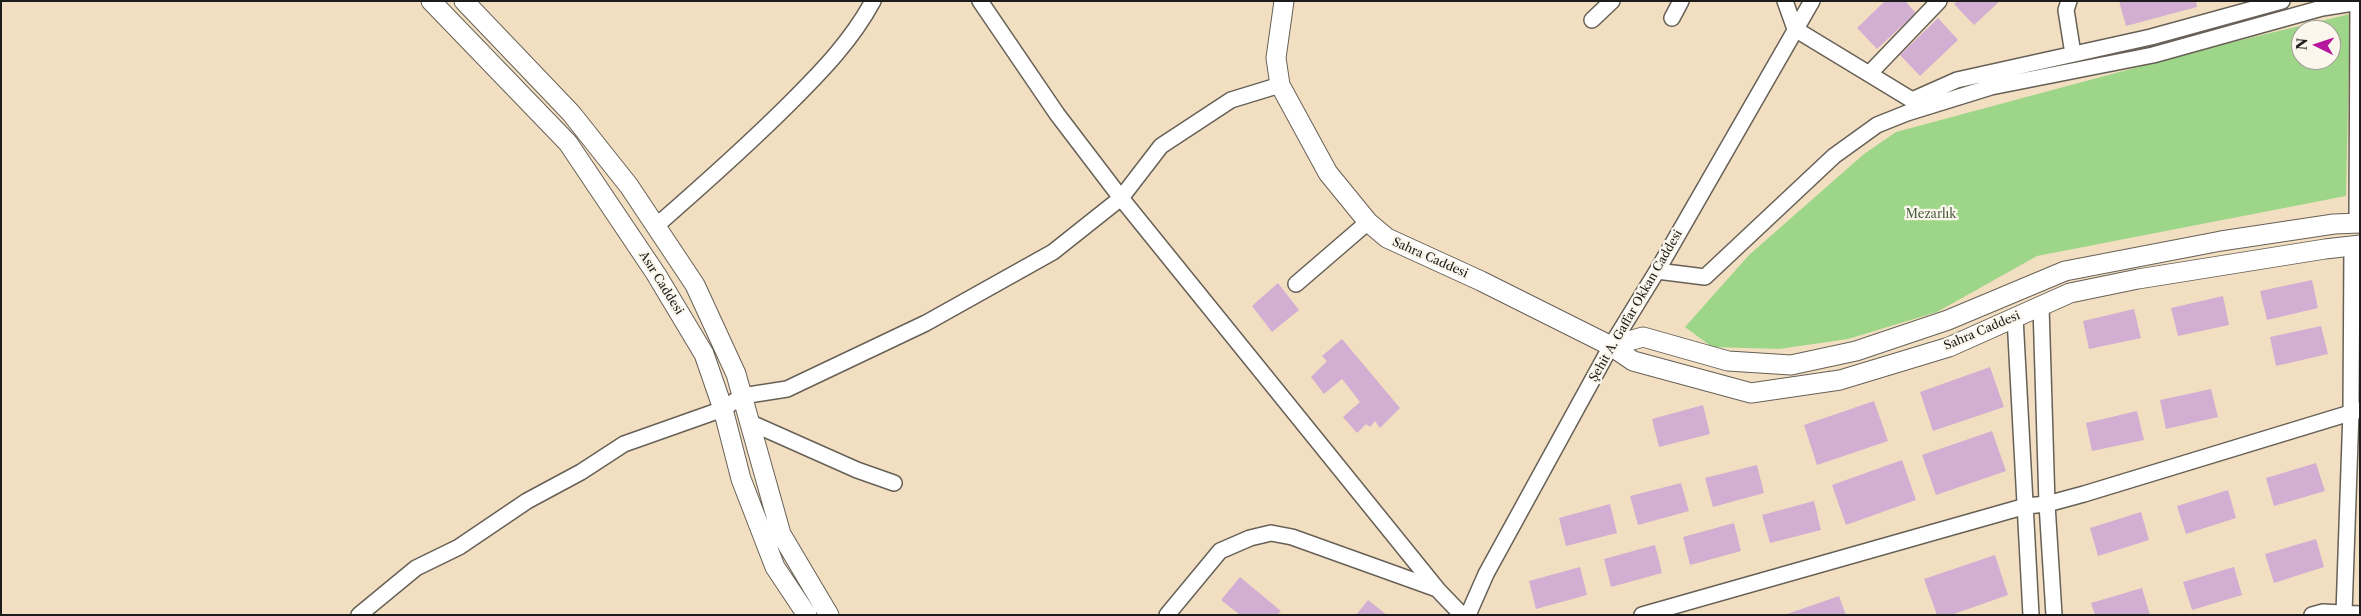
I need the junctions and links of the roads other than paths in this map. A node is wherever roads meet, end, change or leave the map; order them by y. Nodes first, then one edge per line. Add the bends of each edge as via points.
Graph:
1 (431, 1) edge
2 (464, 1) edge
3 (873, 1) edge
4 (980, 1) edge
5 (1284, 1) edge
6 (1612, 1) edge
7 (1681, 1) edge
8 (1784, 1) edge
9 (1812, 1) edge
10 (1939, 1) edge
11 (2069, 1) edge
12 (2282, 1) edge
13 (2359, 2) edge
14 (1672, 18) dead end
15 (1592, 20) dead end
16 (1795, 29) junction
17 (2073, 54) junction
18 (1869, 74) junction
19 (1280, 85) junction
20 (1121, 198) junction
21 (1368, 222) junction
22 (2358, 223) edge
23 (656, 226) junction
24 (2356, 245) edge
25 (1657, 271) junction
26 (1296, 284) dead end
27 (2041, 306) junction
28 (2015, 317) junction
29 (1611, 346) junction
30 (742, 396) junction
31 (723, 409) junction
32 (2355, 411) edge
33 (749, 422) junction
34 (894, 483) dead end
35 (2046, 504) junction
36 (2026, 506) junction
37 (1438, 590) junction
38 (2353, 614) edge
39 (359, 615) edge
40 (807, 615) edge
41 (829, 615) edge
42 (1167, 615) edge
43 (1462, 615) edge
44 (1468, 615) edge
45 (1642, 615) edge
46 (2031, 615) edge
47 (2054, 615) edge
48 (2312, 615) edge

1 - 31 street, Asır Caddesi via 568,143 656,274 704,354
2 - 23 street, Asır Caddesi via 571,113
3 - 23 street via 830,63 743,151
4 - 20 street via 1057,114
5 - 19 street, Sahra Caddesi via 1276,58
6 - 15 street
7 - 14 street
8 - 16 street
9 - 16 street, Şehit A. Gaffar Okkan Caddesi
10 - 18 street
11 - 17 street via 2066,10
12 - 17 street via 2151,37
13 - 22 street
13 - 25 street via 2322,8 2153,55 1990,87 1907,113 1877,125 1834,156 1704,277
16 - 18 street
16 - 25 street, Şehit A. Gaffar Okkan Caddesi
17 - 18 street via 1958,80 1912,100
19 - 20 street via 1231,100 1161,146
19 - 21 street, Sahra Caddesi via 1328,173
20 - 30 street via 1053,252 926,323 787,389
20 - 37 street
21 - 26 street
21 - 29 street, Sahra Caddesi via 1387,238 1481,280
22 - 29 street, Sahra Caddesi via 2221,241 2065,271 1948,320 1856,351 1791,365 1728,361 1643,337
23 - 30 street, Asır Caddesi via 695,285 736,374
24 - 27 street, Sahra Caddesi via 2138,279 2070,293
24 - 32 street
25 - 29 street, Şehit A. Gaffar Okkan Caddesi
27 - 28 street, Sahra Caddesi
27 - 35 street
28 - 29 street, Sahra Caddesi via 1949,346 1840,380 1751,393 1633,362
28 - 36 street
29 - 44 street, Şehit A. Gaffar Okkan Caddesi via 1486,574
30 - 31 street
30 - 33 street, Asır Caddesi
31 - 39 street via 624,444 527,501 459,547 416,568
31 - 40 street, Asır Caddesi via 741,479 775,567
32 - 35 street
32 - 38 street
33 - 34 street
33 - 41 street, Asır Caddesi via 781,534
35 - 36 street
35 - 47 street
36 - 45 street
36 - 46 street
37 - 42 street via 1292,537 1271,533 1220,551
37 - 43 street
38 - 48 street via 2323,612

